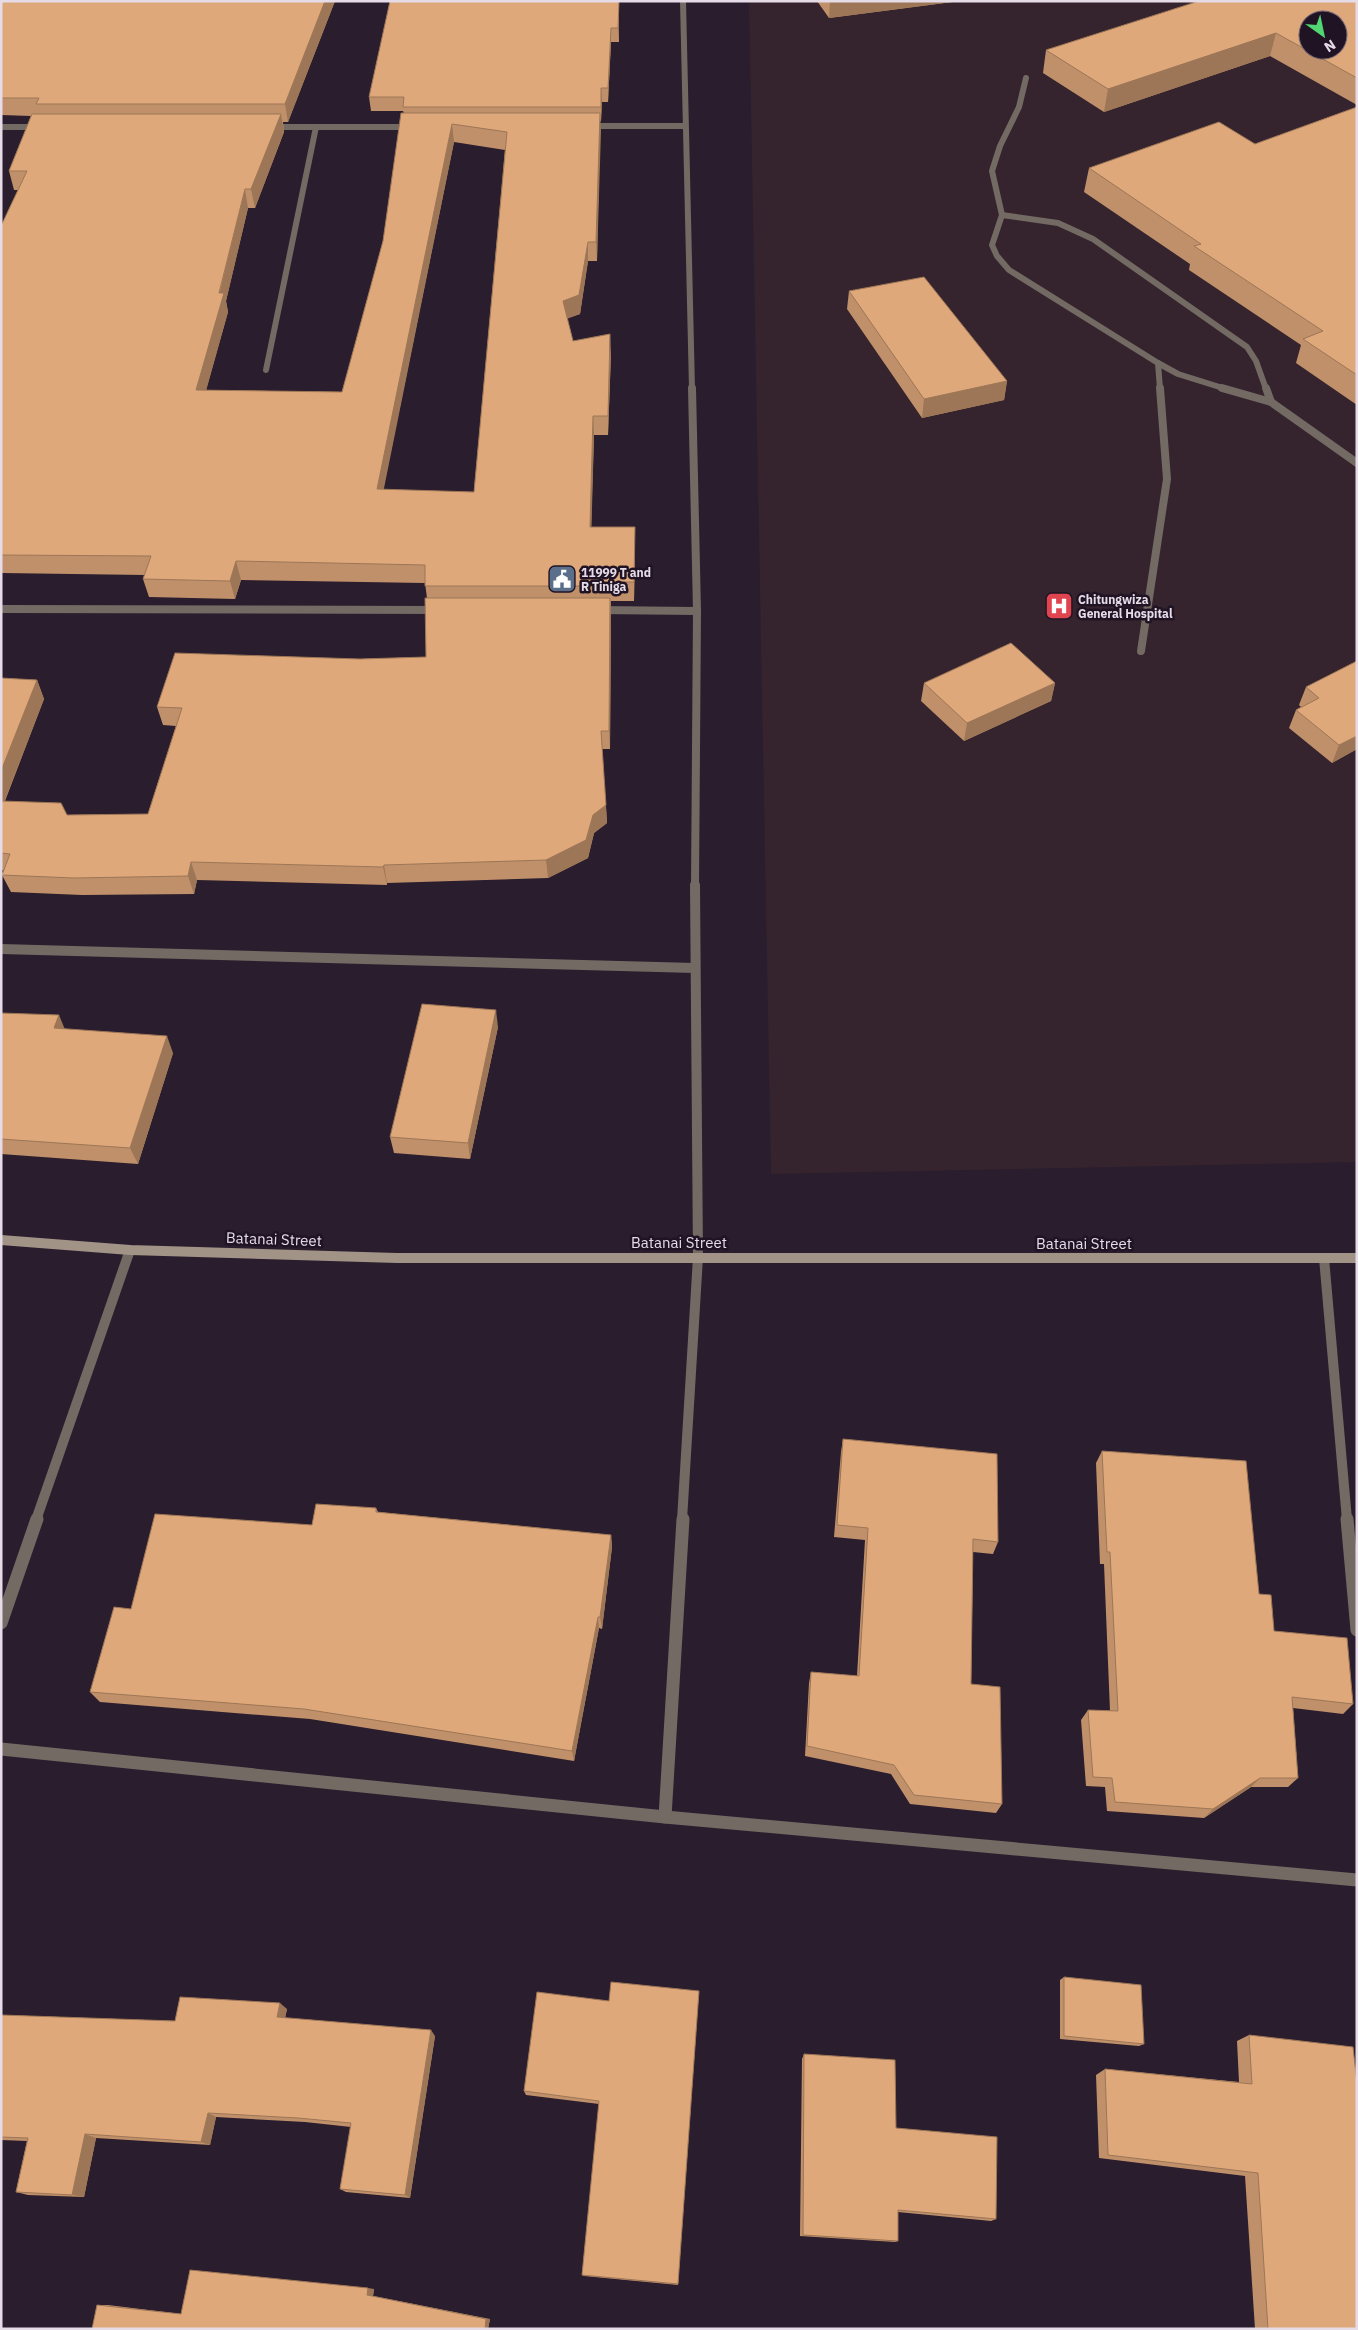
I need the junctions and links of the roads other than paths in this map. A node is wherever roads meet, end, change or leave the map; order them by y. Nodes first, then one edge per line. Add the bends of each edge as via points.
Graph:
1 (682, 1) edge
2 (1026, 78) dead end
3 (585, 126) edge
4 (684, 126) junction
5 (1, 127) edge
6 (50, 127) edge
7 (266, 127) edge
8 (316, 127) junction
9 (415, 127) edge
10 (1002, 215) junction
11 (1158, 363) junction
12 (266, 370) dead end
13 (1271, 402) junction
14 (1357, 463) edge
15 (1, 609) edge
16 (448, 610) edge
17 (588, 610) edge
18 (697, 611) junction
19 (1140, 651) dead end
20 (1, 949) edge
21 (695, 968) junction
22 (1, 1240) edge
23 (130, 1250) junction
24 (698, 1257) junction
25 (1324, 1258) junction
26 (1357, 1258) edge
27 (1, 1623) edge
28 (1357, 1630) edge
29 (1, 1749) edge
30 (664, 1817) junction
31 (1357, 1880) edge

1 - 4 street
2 - 10 street via 1019,107 992,171
3 - 4 street
4 - 18 street
5 - 6 street
7 - 8 street
8 - 9 street
8 - 12 street
10 - 11 street via 992,245 1009,270
10 - 13 street via 1058,223 1101,244 1247,347 1256,361
11 - 13 street via 1178,374
11 - 19 street via 1167,479
13 - 14 street
15 - 16 street
17 - 18 street
18 - 21 street
20 - 21 street
21 - 24 street
22 - 23 street, Batanai Street
23 - 24 street, Batanai Street via 397,1258
23 - 27 street
24 - 25 street, Batanai Street
24 - 30 street
25 - 26 street, Batanai Street
25 - 28 street
29 - 30 street
30 - 31 street

